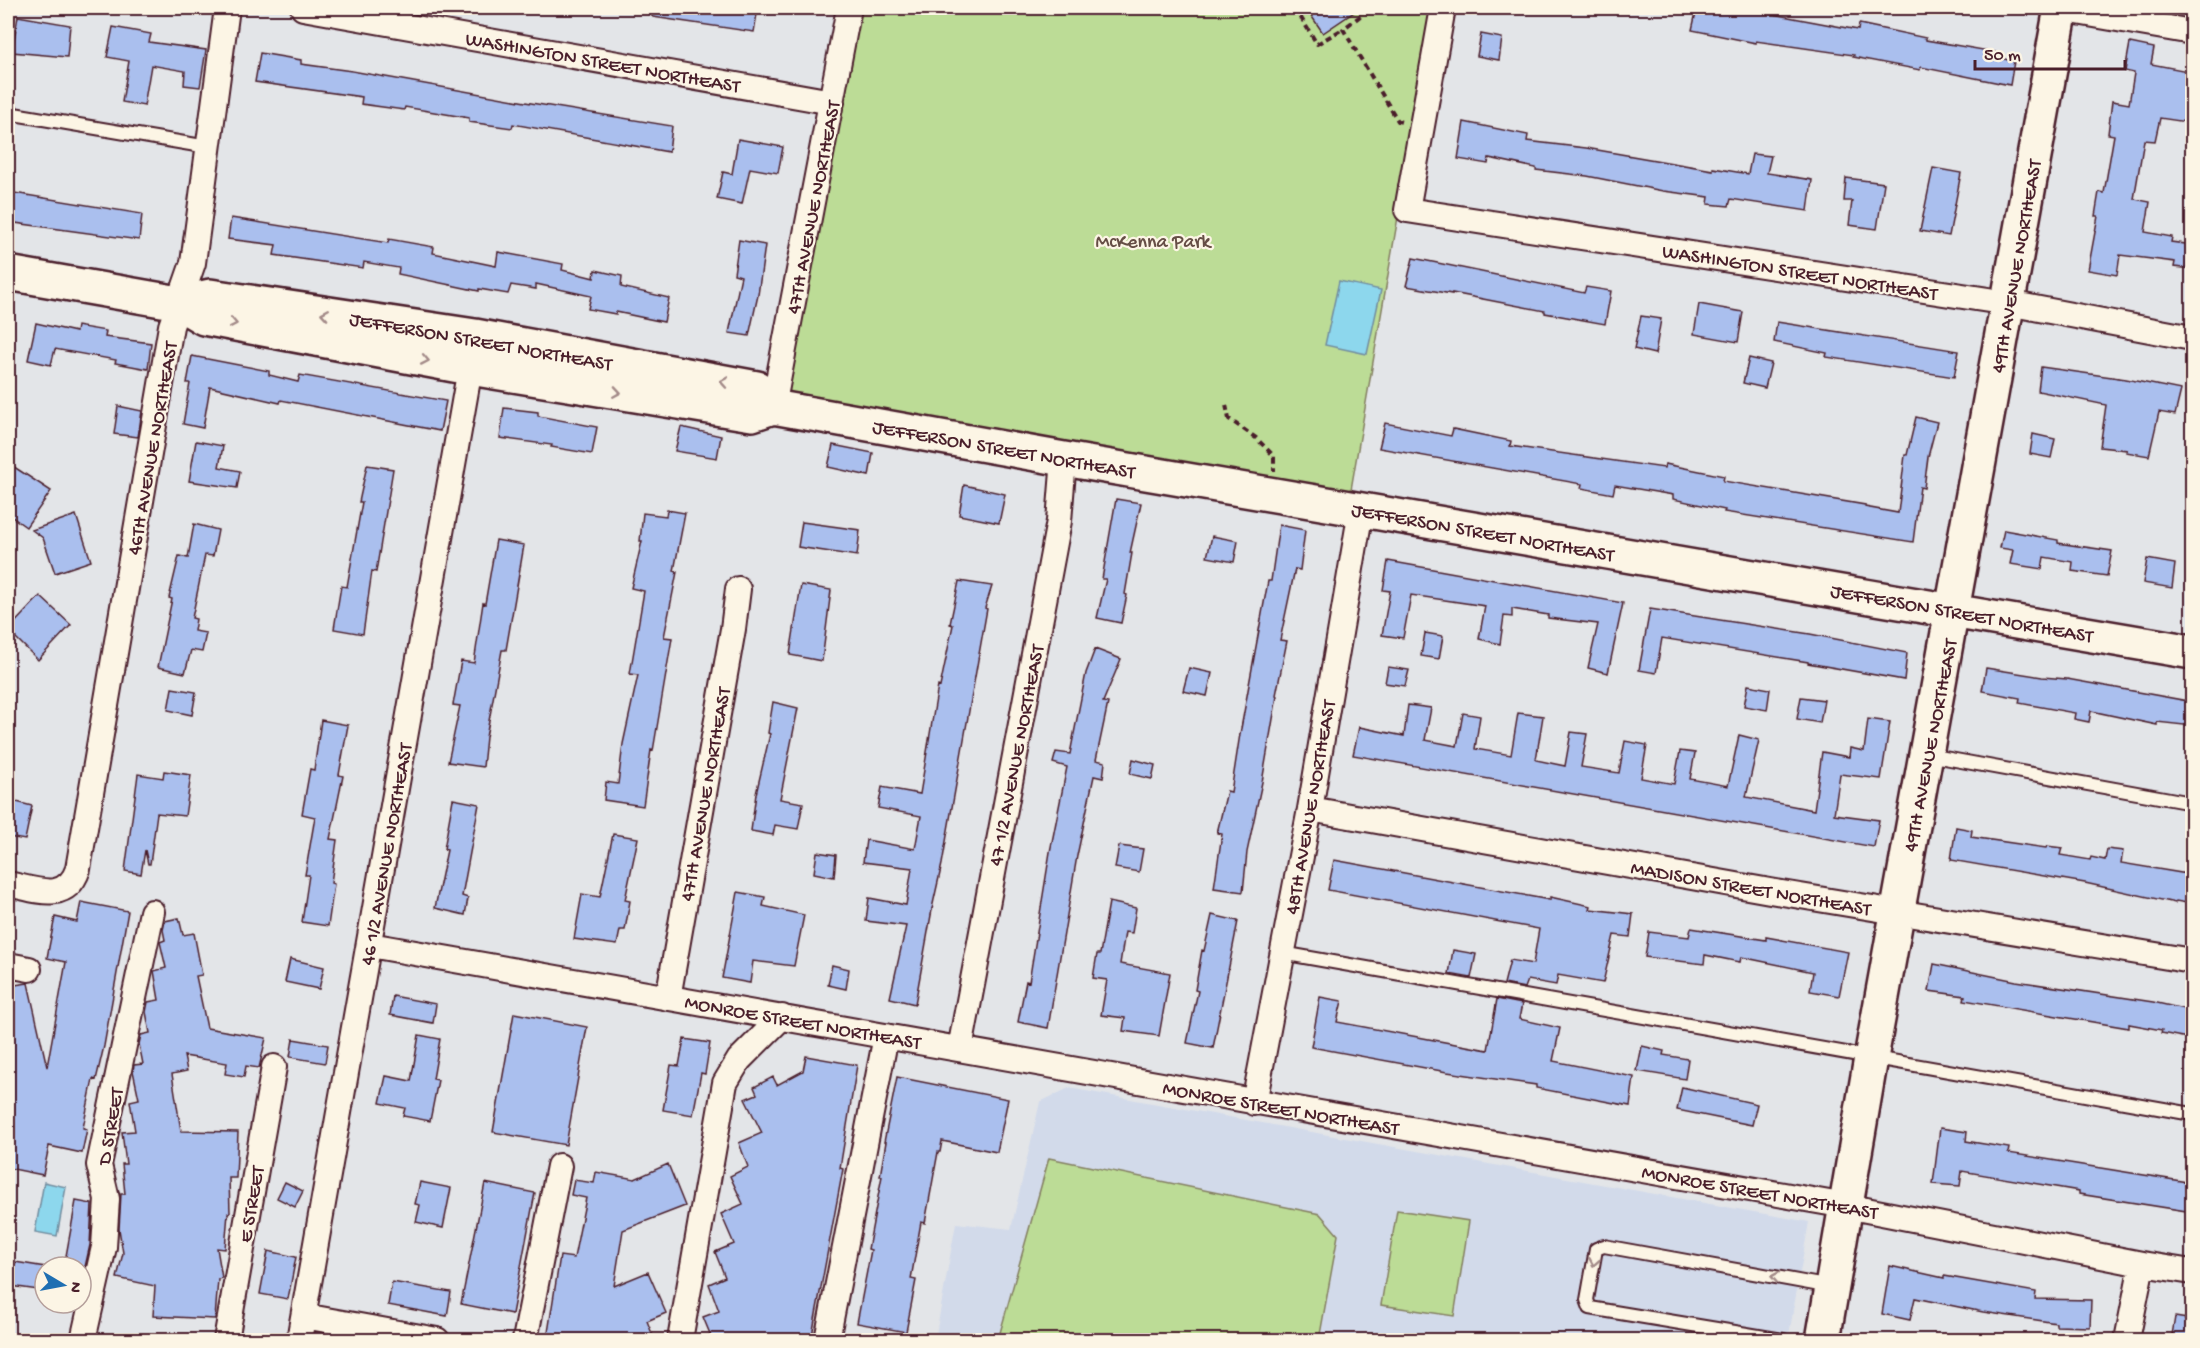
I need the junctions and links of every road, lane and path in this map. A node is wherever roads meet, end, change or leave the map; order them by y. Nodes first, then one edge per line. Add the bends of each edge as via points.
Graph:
1 (227, 8) edge
2 (303, 8) edge
3 (849, 8) edge
4 (1295, 8) edge
5 (1359, 8) edge
6 (1443, 8) edge
7 (2059, 8) edge
8 (1344, 29) junction
9 (2193, 32) edge
10 (832, 102) junction
11 (8, 113) edge
12 (1421, 129) junction
13 (208, 147) junction
14 (8, 273) edge
15 (179, 303) junction
16 (2008, 303) junction
17 (2193, 338) edge
18 (470, 368) junction
19 (1226, 405) dead end
20 (774, 407) junction
21 (1064, 459) junction
22 (1274, 495) junction
23 (1361, 510) junction
24 (738, 589) dead end
25 (1953, 610) junction
26 (2193, 652) edge
27 (1927, 755) junction
28 (2193, 802) edge
29 (1310, 809) junction
30 (8, 884) edge
31 (152, 912) dead end
32 (1898, 912) junction
33 (370, 945) junction
34 (1282, 953) junction
35 (2193, 961) edge
36 (668, 998) junction
37 (782, 1017) junction
38 (885, 1036) junction
39 (960, 1049) junction
40 (1871, 1058) junction
41 (274, 1067) dead end
42 (1254, 1102) junction
43 (2193, 1114) edge
44 (559, 1166) dead end
45 (1846, 1206) junction
46 (2142, 1264) junction
47 (2193, 1272) edge
48 (1832, 1288) junction
49 (304, 1316) junction
50 (83, 1341) edge
51 (226, 1341) edge
52 (299, 1341) edge
53 (436, 1341) edge
54 (525, 1341) edge
55 (680, 1341) edge
56 (827, 1341) edge
57 (1783, 1341) edge
58 (1823, 1341) edge
59 (2127, 1341) edge

1 - 13 street, 46TH AVENUE NORTHEAST
2 - 10 street, WASHINGTON STREET NORTHEAST
3 - 10 street, 47TH AVENUE NORTHEAST
4 - 8 path via 1317,44
5 - 8 path via 1363,14
6 - 12 street
7 - 9 street
7 - 16 street, 49TH AVENUE NORTHEAST
8 - 12 path via 1398,121
10 - 20 street, 47TH AVENUE NORTHEAST
11 - 13 lane
12 - 16 street, WASHINGTON STREET NORTHEAST via 1407,210
13 - 15 street, 46TH AVENUE NORTHEAST via 193,263
14 - 15 street, JEFFERSON STREET NORTHEAST
15 -> 18 street, JEFFERSON STREET NORTHEAST via 204,318
20 -> 15 street, JEFFERSON STREET NORTHEAST via 757,388 475,336 210,296
15 - 30 street, 46TH AVENUE NORTHEAST via 171,326 78,869 68,887 59,891
16 - 17 street, WASHINGTON STREET NORTHEAST
16 - 25 street, 49TH AVENUE NORTHEAST
18 -> 20 street, JEFFERSON STREET NORTHEAST via 752,414
18 - 33 street, 46 1/2 AVENUE NORTHEAST
19 - 22 path via 1229,419 1274,456
20 - 21 street, JEFFERSON STREET NORTHEAST
21 - 22 street, JEFFERSON STREET NORTHEAST
21 - 39 street, 47 1/2 AVENUE NORTHEAST via 1059,521
22 - 23 street, JEFFERSON STREET NORTHEAST
23 - 25 street, JEFFERSON STREET NORTHEAST
23 - 29 street, 48TH AVENUE NORTHEAST
24 - 36 street, 47TH AVENUE NORTHEAST
25 - 26 street, JEFFERSON STREET NORTHEAST
25 - 27 street, 49TH AVENUE NORTHEAST
27 - 28 lane
27 - 32 street, 49TH AVENUE NORTHEAST
29 - 32 street, MADISON STREET NORTHEAST
29 - 34 street, 48TH AVENUE NORTHEAST
31 - 50 street, D STREET via 99,1165 107,1199 104,1247
32 - 35 street, MADISON STREET NORTHEAST
32 - 40 street, 49TH AVENUE NORTHEAST
33 - 36 street, MONROE STREET NORTHEAST
33 - 49 street, 46 1/2 AVENUE NORTHEAST
34 - 40 lane
34 - 42 street, 48TH AVENUE NORTHEAST
36 - 37 street, MONROE STREET NORTHEAST
37 - 38 street, MONROE STREET NORTHEAST
37 - 55 street via 739,1060 725,1083
38 - 39 street, MONROE STREET NORTHEAST
38 - 56 street
39 - 42 street, MONROE STREET NORTHEAST
40 - 43 lane
40 - 45 street, 49TH AVENUE NORTHEAST
41 - 51 street, E STREET
42 - 45 street, MONROE STREET NORTHEAST
44 - 54 street
45 - 46 street, MONROE STREET NORTHEAST
45 - 48 street, 49TH AVENUE NORTHEAST
46 - 47 street, MONROE STREET NORTHEAST
46 - 59 street
48 -> 57 lane via 1604,1246 1596,1249 1587,1300 1590,1308
48 - 58 street, 49TH AVENUE NORTHEAST
49 - 52 street, 46 1/2 AVENUE NORTHEAST
49 - 53 street

